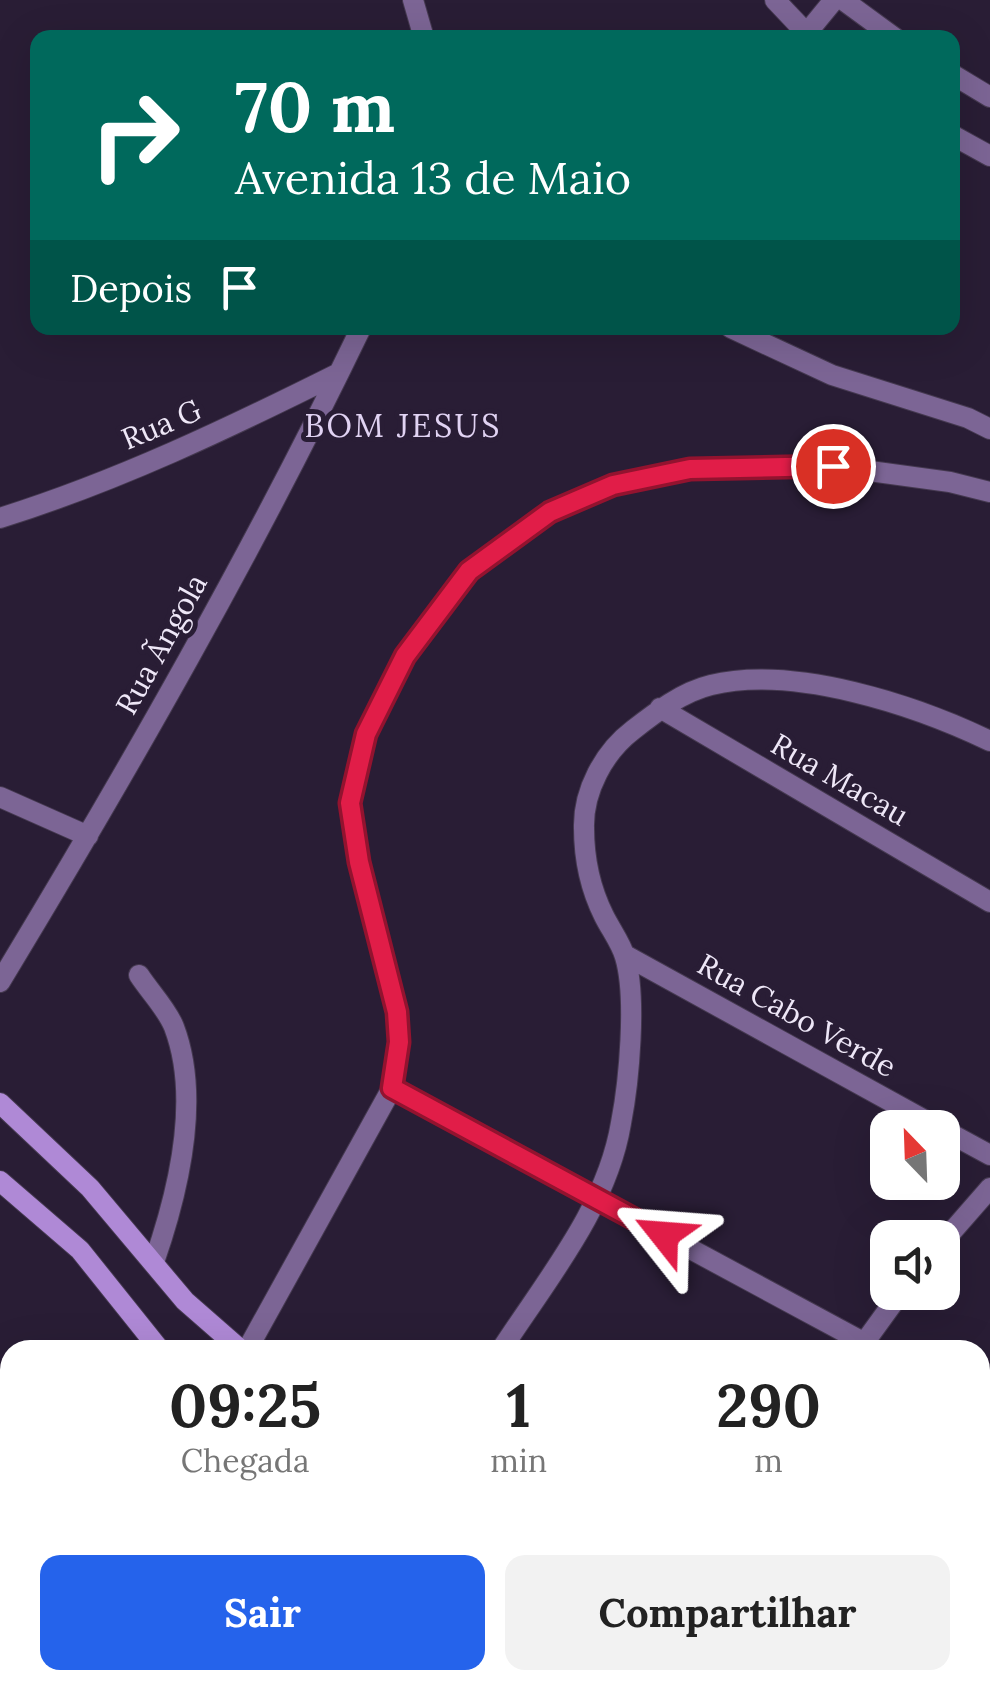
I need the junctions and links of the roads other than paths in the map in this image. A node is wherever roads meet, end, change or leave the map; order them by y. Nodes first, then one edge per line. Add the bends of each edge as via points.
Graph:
1 (413, 0) edge
2 (775, 0) edge
3 (834, 0) edge
4 (843, 0) edge
5 (422, 30) edge
6 (803, 30) edge
7 (813, 30) edge
8 (884, 30) edge
9 (960, 79) edge
10 (990, 97) edge
11 (960, 139) edge
12 (990, 156) edge
13 (358, 335) edge
14 (746, 335) edge
15 (339, 373) junction
16 (990, 429) edge
17 (990, 492) edge
18 (0, 518) edge
19 (660, 708) junction
20 (990, 740) edge
21 (0, 796) edge
22 (88, 836) junction
23 (990, 902) edge
24 (625, 955) junction
25 (140, 976) dead end
26 (0, 982) edge
27 (392, 1088) junction
28 (0, 1103) edge
29 (908, 1110) edge
30 (960, 1139) edge
31 (990, 1156) edge
32 (0, 1181) edge
33 (990, 1188) edge
34 (598, 1199) junction
35 (960, 1222) edge
36 (154, 1262) junction
37 (888, 1310) edge
38 (152, 1340) edge
39 (232, 1340) edge
40 (250, 1340) edge
41 (507, 1340) edge
42 (850, 1340) edge
43 (865, 1340) edge

1 - 5 street
2 - 6 street
3 - 7 street
4 - 8 street
9 - 10 street
11 - 12 street
13 - 15 street, Rua Ãngola
14 - 16 street via 832,375
15 - 18 street, Rua G via 210,437
15 - 22 street, Rua Ãngola via 293,470
17 - 27 street via 833,466 690,469 613,485 550,512 469,571 405,656 366,734 350,803 397,1012
19 - 20 street via 708,686 786,679 847,690
19 - 23 street, Rua Macau
19 - 24 street via 621,739 592,780 583,826 588,873
21 - 22 street
22 - 26 street, Rua Ãngola
24 - 29 street, Rua Cabo Verde
24 - 34 street via 630,1009 622,1122
25 - 36 street via 172,1024 184,1064 186,1110 176,1184
27 - 34 street
27 - 40 street
28 - 36 street via 90,1188
30 - 31 street, Rua Cabo Verde
32 - 38 street via 80,1250
33 - 35 street
34 - 41 street
34 - 42 street
36 - 39 street via 185,1301
37 - 43 street

